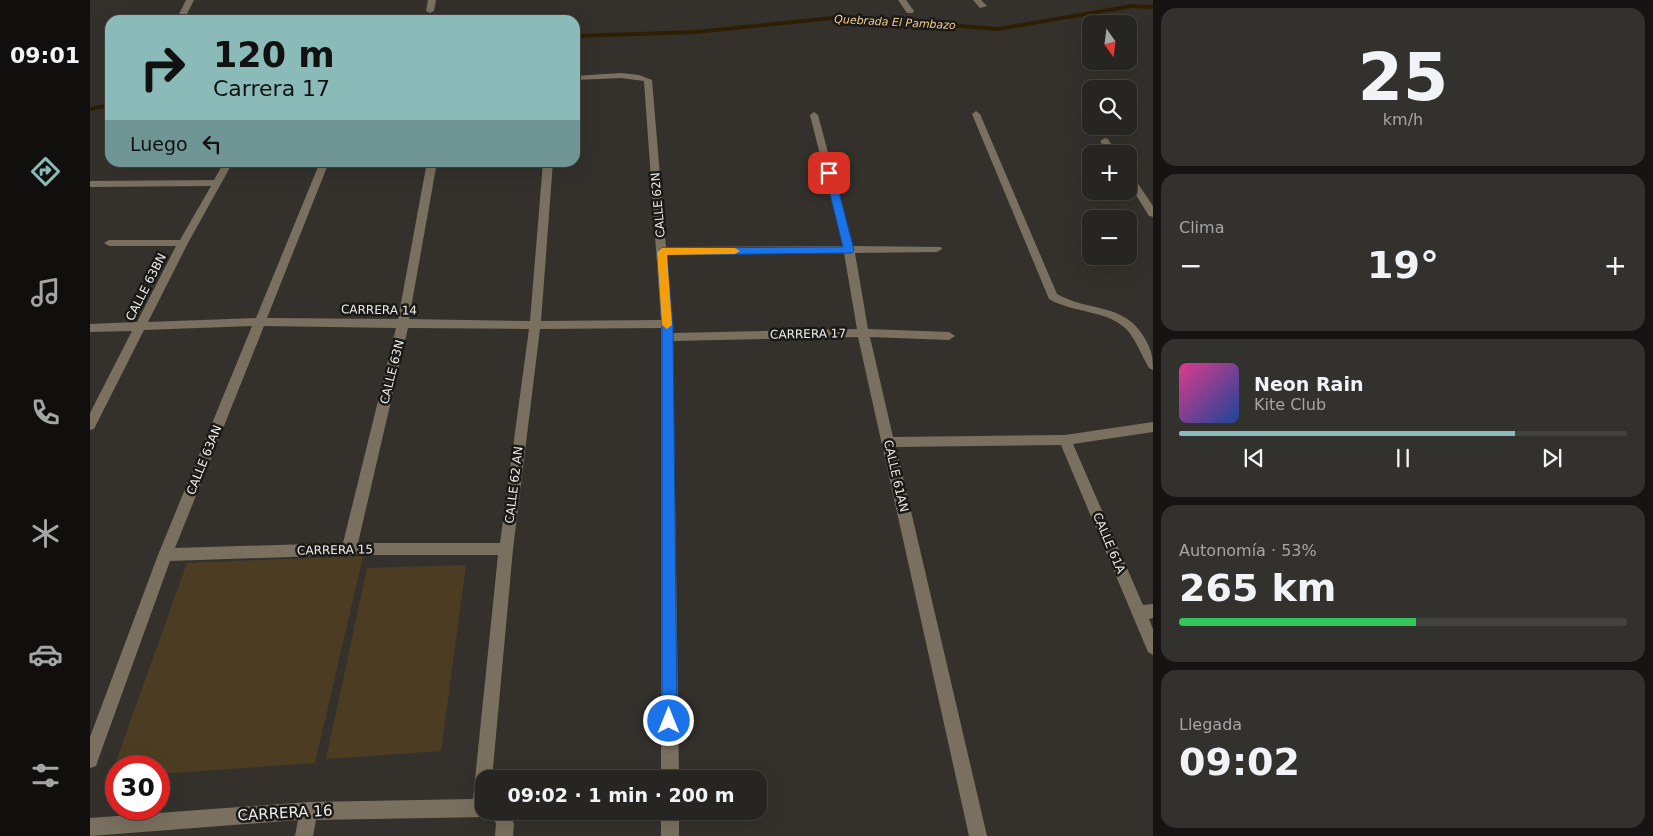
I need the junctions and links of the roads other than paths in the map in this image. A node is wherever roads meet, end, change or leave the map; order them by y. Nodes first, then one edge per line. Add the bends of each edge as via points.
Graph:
1 (190, 0) edge
2 (432, 0) edge
3 (902, 0) edge
4 (430, 11) dead end
5 (910, 11) dead end
6 (182, 15) edge
7 (580, 78) edge
8 (976, 114) dead end
9 (814, 115) dead end
10 (1105, 141) dead end
11 (1107, 145) edge
12 (226, 167) edge
13 (323, 167) edge
14 (431, 167) edge
15 (548, 167) edge
16 (218, 183) junction
17 (90, 184) edge
18 (1137, 190) edge
19 (1153, 214) edge
20 (109, 243) dead end
21 (183, 243) junction
22 (937, 249) dead end
23 (849, 250) junction
24 (662, 252) junction
25 (261, 322) junction
26 (403, 324) junction
27 (667, 324) junction
28 (535, 325) junction
29 (141, 326) junction
30 (90, 328) edge
31 (863, 333) junction
32 (950, 336) dead end
33 (666, 337) junction
34 (1153, 365) edge
35 (90, 425) edge
36 (1153, 427) edge
37 (1065, 440) junction
38 (888, 442) junction
39 (349, 549) junction
40 (506, 549) junction
41 (165, 555) junction
42 (1146, 612) edge
43 (1153, 647) edge
44 (90, 760) edge
45 (486, 770) edge
46 (670, 770) edge
47 (475, 808) edge
48 (309, 811) junction
49 (503, 820) edge
50 (670, 820) edge
51 (90, 827) edge
52 (304, 836) edge
53 (504, 836) edge
54 (670, 836) edge
55 (978, 836) edge

1 - 6 street
2 - 4 street
3 - 5 street
7 - 24 street, CALLE 62N via 622,76 648,80
8 - 34 street via 1053,296 1062,303 1122,320 1131,327
9 - 23 street, CALLE 61AN
10 - 11 street
12 - 16 street, CALLE 63BN
13 - 25 street, CALLE 63AN
14 - 26 street, CALLE 63N
15 - 28 street, CALLE 62 AN
16 - 17 street
16 - 21 street, CALLE 63BN
18 - 19 street
20 - 21 street
21 - 29 street, CALLE 63BN
22 - 23 street
23 - 24 street
23 - 31 street, CALLE 61AN
24 - 27 street, CALLE 62N
25 - 26 street, CARRERA 14
25 - 29 street, CARRERA 14
25 - 41 street, CALLE 63AN
26 - 28 street, CARRERA 14
26 - 39 street, CALLE 63N
27 - 28 street, CARRERA 14
27 - 33 street, CALLE 62N
28 - 40 street, CALLE 62 AN
29 - 30 street, CARRERA 14
29 - 35 street, CALLE 63BN
31 - 32 street, CARRERA 17
31 - 33 street, CARRERA 17
31 - 38 street, CALLE 61AN
33 - 46 street, CALLE 62N
36 - 37 street
37 - 38 street
37 - 42 street, CALLE 61A
38 - 55 street, CALLE 61AN
39 - 40 street, CARRERA 15
39 - 41 street, CARRERA 15
40 - 45 street, CALLE 62 AN
41 - 44 street, CALLE 63AN
42 - 43 street, CALLE 61A
47 - 48 street, CARRERA 16
48 - 51 street, CARRERA 16
48 - 52 street
49 - 53 street
50 - 54 street

